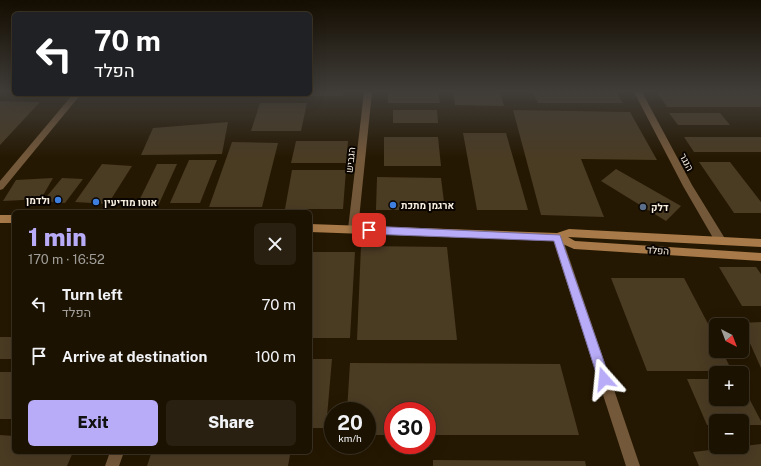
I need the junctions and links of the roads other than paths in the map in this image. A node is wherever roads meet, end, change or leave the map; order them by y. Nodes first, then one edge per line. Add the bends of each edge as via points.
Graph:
1 (61, 114) edge
2 (366, 114) edge
3 (650, 114) edge
4 (0, 187) edge
5 (0, 214) edge
6 (12, 215) edge
7 (0, 219) edge
8 (12, 219) edge
9 (312, 228) edge
10 (353, 229) junction
11 (557, 237) junction
12 (720, 240) junction
13 (761, 243) edge
14 (761, 257) edge
15 (116, 454) edge
16 (112, 466) edge
17 (633, 466) edge

1 - 4 street
2 - 10 street, הגביש
3 - 12 street, הנגר
5 - 6 street
7 - 8 street
9 - 10 street, הפלד
10 - 11 street, הפלד
11 - 12 street, הפלד via 570,233
11 - 14 street, הפלד via 574,245
11 - 17 street
12 - 13 street, הפלד
15 - 16 street

